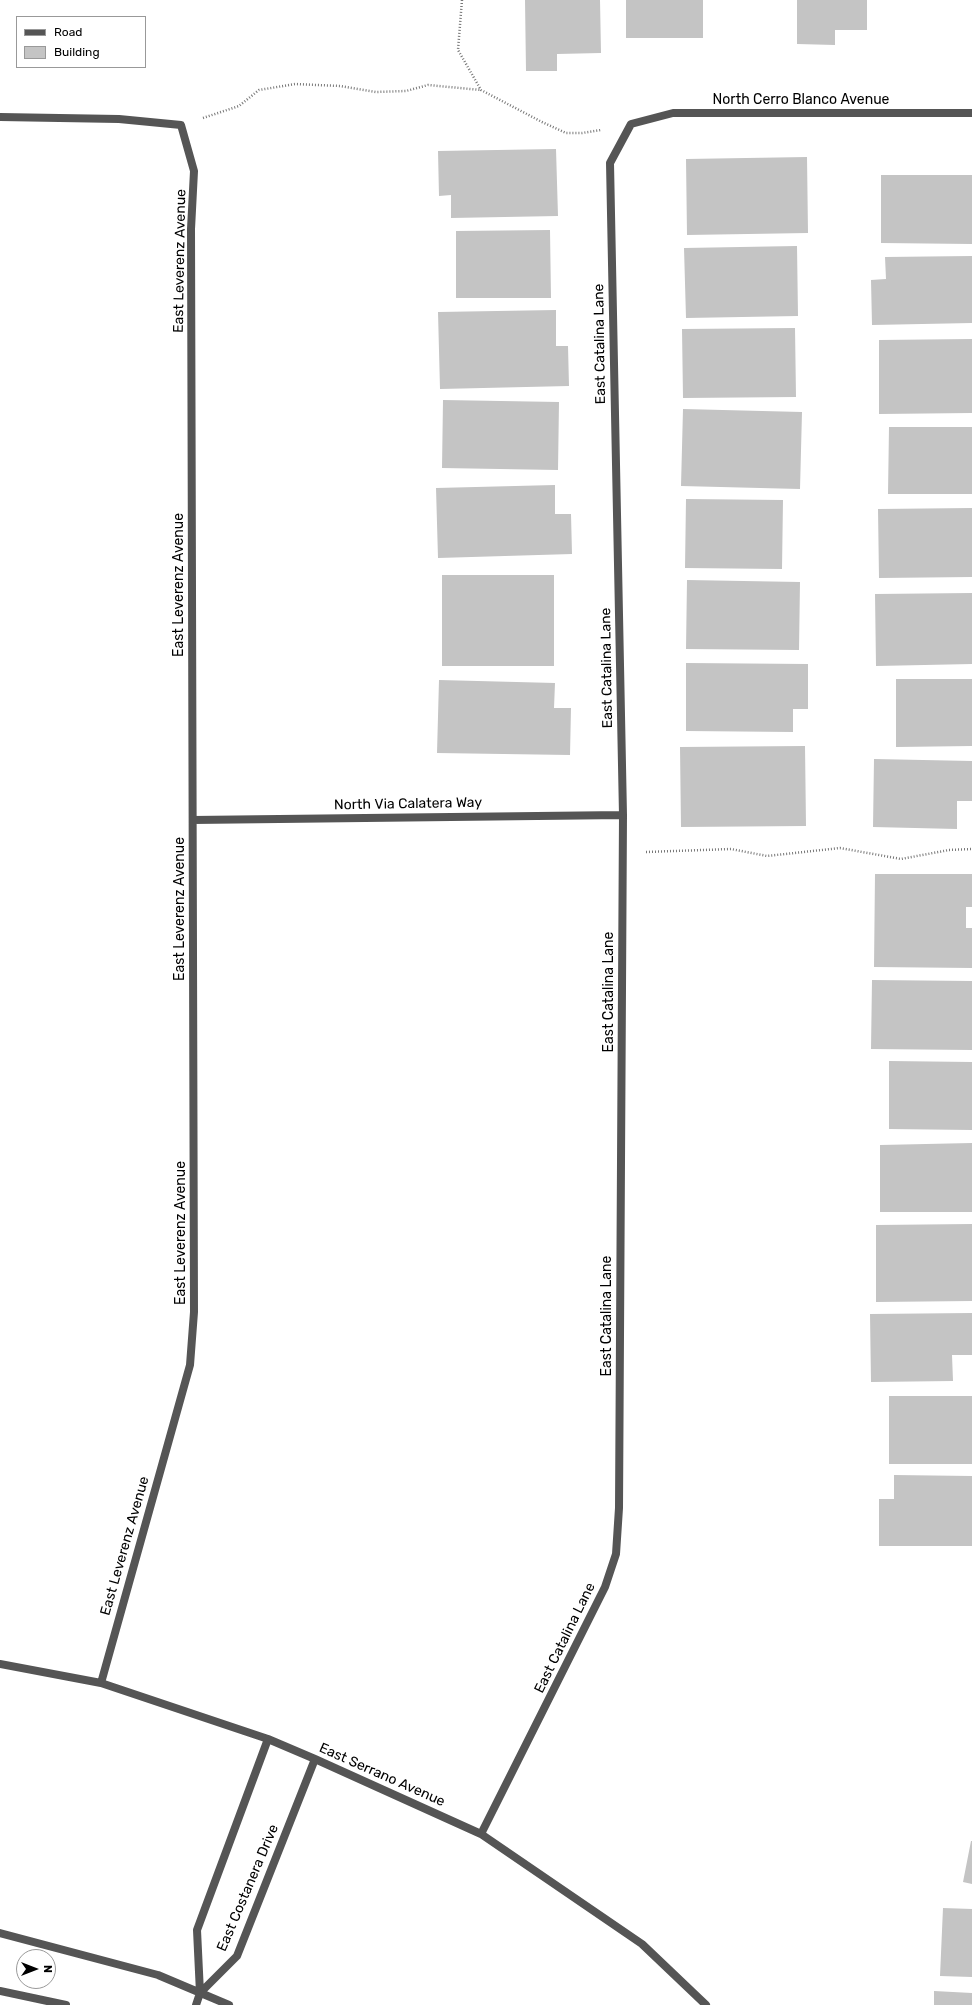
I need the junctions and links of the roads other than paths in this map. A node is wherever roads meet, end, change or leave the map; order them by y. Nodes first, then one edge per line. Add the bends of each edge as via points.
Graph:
1 (972, 113) edge
2 (0, 117) edge
3 (631, 124) joint
4 (623, 815) junction
5 (193, 820) junction
6 (0, 1664) edge
7 (101, 1683) junction
8 (268, 1739) junction
9 (315, 1759) junction
10 (481, 1834) junction
11 (0, 1934) edge
12 (0, 1991) edge
13 (200, 1993) junction
14 (66, 2005) edge
15 (196, 2005) edge
16 (229, 2005) edge
17 (706, 2005) edge

1 - 3 street, North Cerro Blanco Avenue via 673,113
2 - 5 street, East Leverenz Avenue via 119,119 181,125 194,172 191,229
3 - 4 street, East Catalina Lane via 610,163
4 - 5 street, North Via Calatera Way
4 - 10 street, East Catalina Lane via 619,1508 616,1554 605,1587
5 - 7 street, East Leverenz Avenue via 194,1312 190,1365
6 - 7 street, East Serrano Avenue
7 - 8 street, East Serrano Avenue
8 - 9 street, East Serrano Avenue
8 - 13 street, East Costanera Drive via 197,1930
9 - 10 street, East Serrano Avenue
9 - 13 street, East Costanera Drive via 237,1956
10 - 17 street, East Serrano Avenue via 642,1944
11 - 13 street via 158,1975
12 - 14 street
13 - 15 street
13 - 16 street

